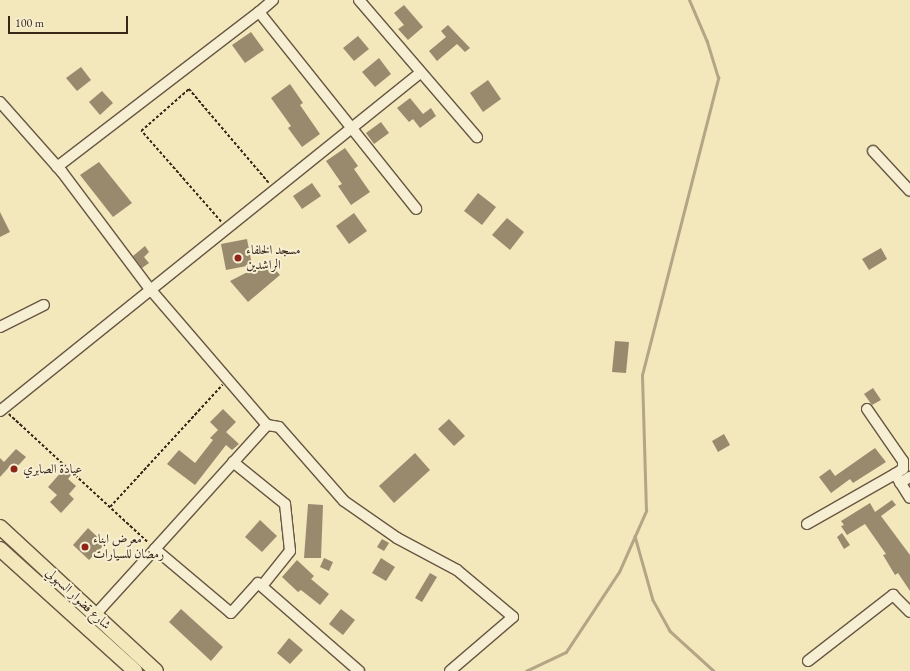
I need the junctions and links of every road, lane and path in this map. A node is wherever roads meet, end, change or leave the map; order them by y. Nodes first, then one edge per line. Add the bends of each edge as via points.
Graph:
1 (273, 0) edge
2 (360, 0) edge
3 (259, 12) junction
4 (420, 73) junction
5 (0, 102) edge
6 (351, 127) junction
7 (477, 137) dead end
8 (873, 150) dead end
9 (57, 167) junction
10 (274, 189) junction
11 (910, 191) edge
12 (416, 209) dead end
13 (226, 228) junction
14 (150, 289) junction
15 (44, 305) dead end
16 (0, 327) edge
17 (228, 380) junction
18 (867, 409) dead end
19 (1, 410) edge
20 (267, 425) junction
21 (233, 462) junction
22 (910, 477) edge
23 (898, 478) junction
24 (910, 498) edge
25 (110, 507) junction
26 (807, 524) dead end
27 (0, 527) edge
28 (0, 549) edge
29 (155, 549) junction
30 (262, 586) junction
31 (910, 612) edge
32 (95, 615) junction
33 (808, 661) dead end
34 (135, 671) edge
35 (156, 671) edge
36 (359, 671) edge
37 (450, 671) edge

1 - 3 street
2 - 4 street
3 - 6 street
3 - 9 street
4 - 6 street
4 - 7 street
5 - 9 street
6 - 10 street
6 - 12 street
8 - 11 street
9 - 14 street
10 - 13 street
10 - 13 path via 189,89 141,131
13 - 14 street
14 - 17 street
14 - 19 street
15 - 16 street
17 - 20 street
17 - 25 path
18 - 23 street via 902,461 904,466
19 - 25 path
20 - 21 street
20 - 37 street via 279,427 344,501 397,538 457,570 513,617
21 - 29 street
21 - 30 street via 285,504 290,551
22 - 23 street
23 - 24 street
23 - 26 street
25 - 29 path
27 - 32 highway, شارع قضوار السهولي
28 - 34 highway, شارع قضوار السهولي
29 - 30 street via 232,613 258,583
29 - 32 street
30 - 36 street
31 - 33 street via 893,595
32 - 35 highway, شارع قضوار السهولي

